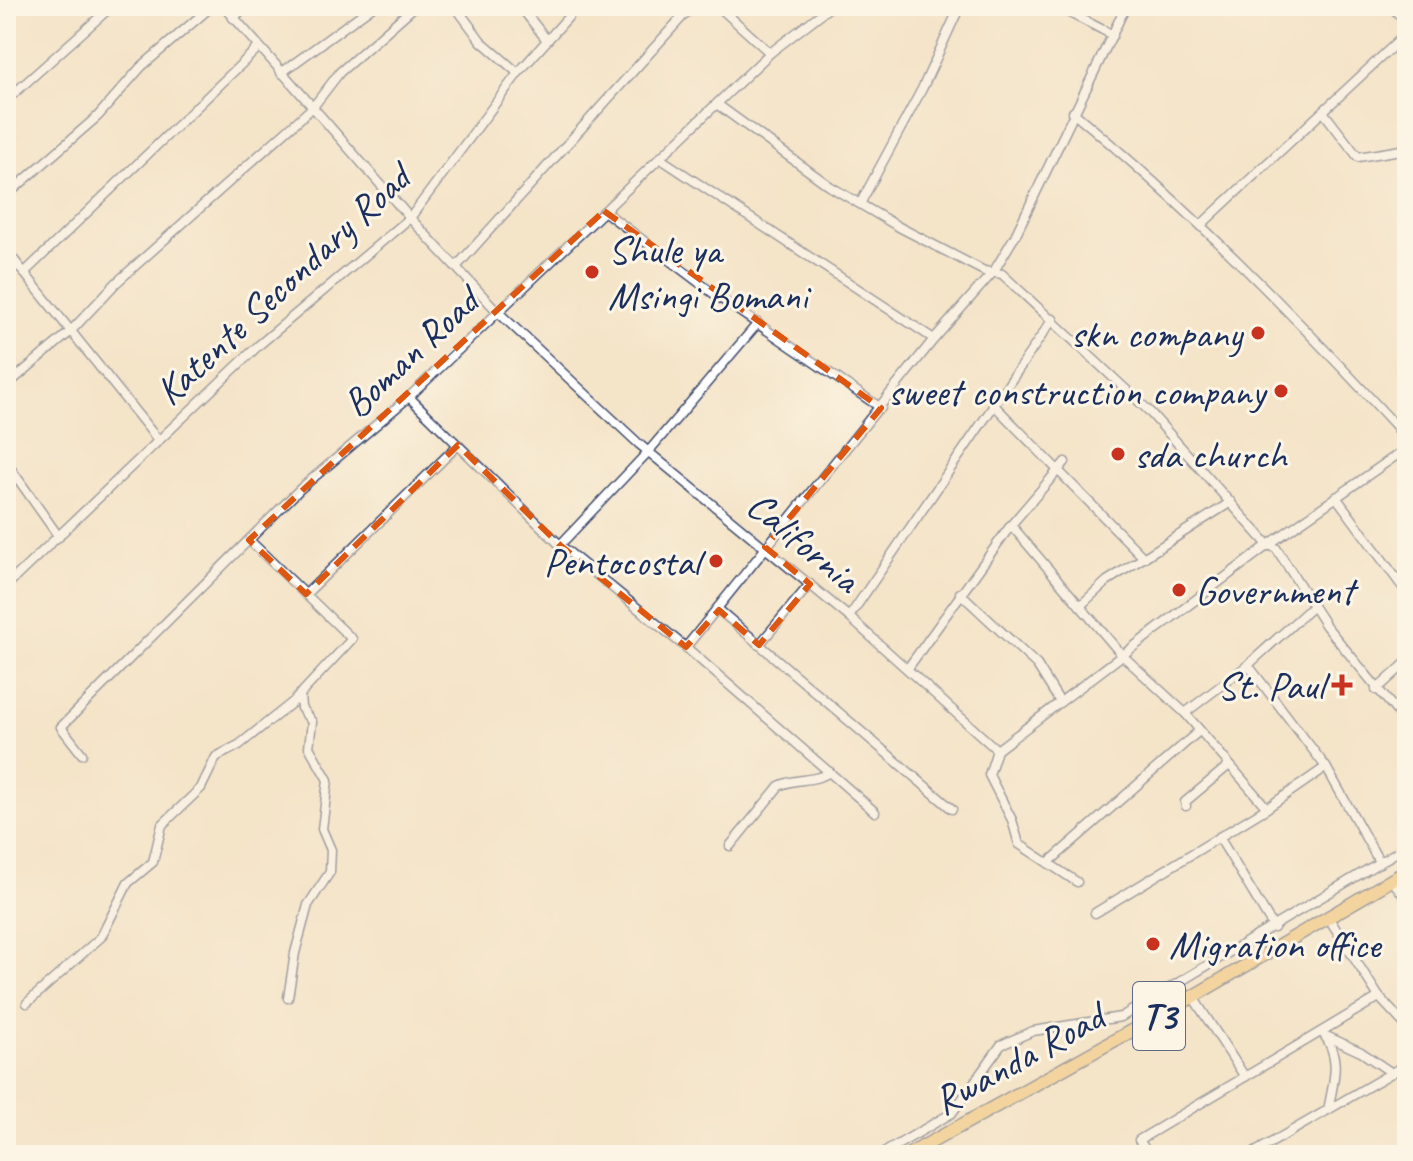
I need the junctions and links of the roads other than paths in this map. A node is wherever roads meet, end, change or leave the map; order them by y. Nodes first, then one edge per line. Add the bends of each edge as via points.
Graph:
1 (12, 6) edge
2 (112, 6) edge
3 (212, 6) edge
4 (224, 6) edge
5 (247, 6) edge
6 (373, 6) edge
7 (415, 6) edge
8 (455, 6) edge
9 (520, 6) edge
10 (578, 6) edge
11 (692, 6) edge
12 (831, 6) edge
13 (960, 6) edge
14 (1056, 6) edge
15 (1126, 6) edge
16 (1392, 6) edge
17 (723, 7) edge
18 (6, 12) edge
19 (233, 18) junction
20 (1407, 21) edge
21 (1407, 33) edge
22 (1113, 35) junction
23 (546, 39) junction
24 (259, 47) junction
25 (770, 53) junction
26 (281, 73) junction
27 (518, 73) junction
28 (10, 97) dead end
29 (718, 105) junction
30 (313, 107) junction
31 (1073, 112) junction
32 (1324, 113) junction
33 (1407, 149) edge
34 (661, 159) junction
35 (6, 196) edge
36 (860, 204) junction
37 (604, 211) junction
38 (410, 218) junction
39 (1202, 224) junction
40 (6, 250) edge
41 (456, 267) junction
42 (994, 271) junction
43 (24, 273) junction
44 (498, 312) junction
45 (1053, 319) junction
46 (758, 323) junction
47 (70, 332) junction
48 (934, 339) junction
49 (6, 386) edge
50 (409, 397) junction
51 (993, 404) junction
52 (881, 408) junction
53 (158, 440) junction
54 (458, 445) junction
55 (1407, 447) edge
56 (648, 452) junction
57 (6, 462) edge
58 (1065, 462) dead end
59 (1058, 471) junction
60 (1336, 497) junction
61 (1231, 502) junction
62 (1011, 525) junction
63 (59, 537) junction
64 (249, 540) junction
65 (560, 545) junction
66 (1268, 545) junction
67 (765, 547) junction
68 (1144, 558) junction
69 (810, 584) junction
70 (6, 586) edge
71 (960, 593) junction
72 (1407, 593) edge
73 (306, 594) junction
74 (1080, 606) junction
75 (1313, 606) junction
76 (719, 610) junction
77 (849, 617) junction
78 (759, 645) junction
79 (686, 647) junction
80 (1122, 655) junction
81 (1407, 662) edge
82 (1248, 665) junction
83 (908, 668) junction
84 (1376, 690) junction
85 (300, 694) junction
86 (1060, 702) junction
87 (1185, 713) junction
88 (1407, 724) edge
89 (1199, 731) junction
90 (997, 750) junction
91 (82, 754) dead end
92 (1228, 766) junction
93 (1326, 767) junction
94 (830, 772) junction
95 (1186, 806) dead end
96 (1267, 808) junction
97 (952, 809) dead end
98 (875, 812) dead end
99 (1219, 837) junction
100 (730, 846) dead end
101 (1407, 846) edge
102 (1048, 863) junction
103 (1380, 863) junction
104 (1407, 871) edge
105 (1392, 880) junction
106 (1077, 882) dead end
107 (1407, 900) edge
108 (1095, 913) dead end
109 (1328, 917) junction
110 (1274, 928) junction
111 (1193, 997) junction
112 (1379, 997) junction
113 (288, 998) dead end
114 (27, 1003) dead end
115 (1407, 1027) edge
116 (1324, 1034) junction
117 (1407, 1064) edge
118 (1392, 1073) junction
119 (1245, 1077) junction
120 (1328, 1110) junction
121 (1267, 1145) junction
122 (880, 1155) edge
123 (908, 1155) edge
124 (1149, 1155) edge
125 (1250, 1155) edge
126 (1274, 1155) edge

1 - 18 street
2 - 28 street
3 - 35 street
4 - 19 street, California
5 - 19 street
6 - 26 street
7 - 30 street via 340,72
8 - 27 street via 481,41
9 - 23 street
10 - 23 street, Katente Secondary Road
11 - 41 street
12 - 25 street, Boman Road
13 - 36 street
14 - 22 street
15 - 22 street
16 - 20 street
17 - 25 street
19 - 24 street, California
21 - 32 street
22 - 31 street
23 - 27 street, Katente Secondary Road
24 - 26 street, California
24 - 43 street
25 - 29 street, Boman Road
26 - 30 street, California
27 - 38 street, Katente Secondary Road
29 - 34 street, Boman Road
29 - 36 street
30 - 38 street, California
30 - 47 street via 116,283
31 - 39 street
31 - 42 street
32 - 33 street via 1358,157
32 - 39 street
34 - 37 street, Boman Road
34 - 48 street
36 - 42 street via 984,271
37 - 44 street, Boman Road
37 - 46 street
38 - 41 street, California
38 - 53 street, Katente Secondary Road via 259,345
39 - 55 street via 1346,371 1397,427
40 - 43 street
41 - 44 street, California
42 - 45 street
42 - 48 street
43 - 47 street
44 - 50 street, Boman Road
44 - 56 street, California
45 - 51 street
45 - 61 street via 1148,410
46 - 52 street
46 - 56 street
47 - 49 street
47 - 53 street
48 - 52 street
50 - 54 street
50 - 64 street, Boman Road via 300,489
51 - 59 street
51 - 77 street
52 - 67 street
53 - 63 street, Katente Secondary Road
54 - 65 street
54 - 73 street
55 - 60 street
56 - 65 street
56 - 67 street, California
57 - 63 street
58 - 59 street
59 - 62 street
59 - 68 street
60 - 66 street
60 - 72 street
61 - 66 street
61 - 68 street
62 - 71 street
62 - 74 street
63 - 70 street, Katente Secondary Road
64 - 73 street
64 - 91 street, Boman Road via 61,727
65 - 79 street
66 - 75 street via 1276,548
66 - 80 street
67 - 69 street, California
67 - 76 street
68 - 74 street
69 - 77 street, California
69 - 78 street
71 - 83 street
71 - 86 street via 1037,665
73 - 85 street via 352,639
74 - 80 street
75 - 82 street
75 - 84 street
76 - 78 street
76 - 79 street
77 - 83 street, California
78 - 97 street
79 - 94 street
80 - 86 street
80 - 87 street
81 - 84 street
82 - 87 street
82 - 93 street
83 - 90 street, California
84 - 88 street
85 - 113 street via 301,708 312,722 309,747 328,780 322,829 331,850 330,872 308,905
85 - 114 street via 239,745 216,757 201,788 162,825 153,862 128,883 101,937
86 - 90 street
87 - 89 street
89 - 92 street
89 - 102 street
90 - 102 street via 989,775 1019,844
92 - 95 street via 1191,795
92 - 96 street
93 - 96 street
93 - 103 street
94 - 98 street
94 - 100 street via 779,786
96 - 99 street
99 - 108 street
99 - 110 street
101 - 103 street
102 - 106 street
103 - 110 street
104 - 105 highway, Rwanda Road / T3
105 - 107 street
105 - 109 highway, Rwanda Road / T3
109 - 111 highway, Rwanda Road / T3
109 - 112 street
110 - 122 street via 1121,1017 1033,1031 1001,1045 952,1113
111 - 119 street
111 - 123 highway, Rwanda Road / T3
112 - 115 street
112 - 116 street
116 - 118 street
116 - 119 street
116 - 120 street via 1337,1065
117 - 118 street
118 - 120 street
119 - 124 street via 1139,1140
120 - 121 street
121 - 125 street
121 - 126 street

